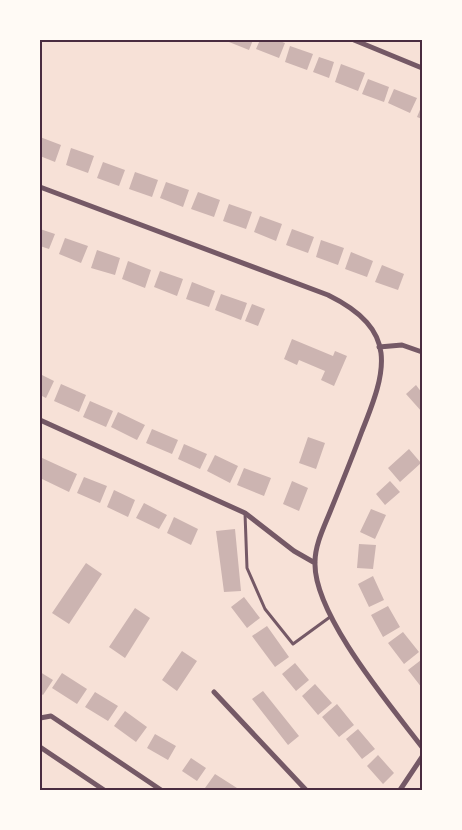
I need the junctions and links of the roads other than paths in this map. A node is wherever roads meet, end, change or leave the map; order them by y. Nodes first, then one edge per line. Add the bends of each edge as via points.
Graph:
1 (354, 40) edge
2 (422, 68) edge
3 (40, 186) edge
4 (379, 347) junction
5 (422, 352) edge
6 (40, 420) edge
7 (245, 513) junction
8 (315, 563) junction
9 (330, 617) junction
10 (214, 692) dead end
11 (40, 718) edge
12 (40, 747) edge
13 (422, 747) edge
14 (422, 757) edge
15 (104, 790) edge
16 (161, 790) edge
17 (306, 790) edge
18 (400, 790) edge

1 - 2 street
3 - 4 street via 328,295 351,306 374,334
4 - 5 street via 402,345
4 - 8 street via 383,361 379,389 324,529
6 - 7 street
7 - 8 street via 294,552
7 - 9 lane via 247,568 265,609 293,644
8 - 9 street
9 - 13 street
10 - 17 street
11 - 16 street via 51,716
12 - 15 street
14 - 18 street

